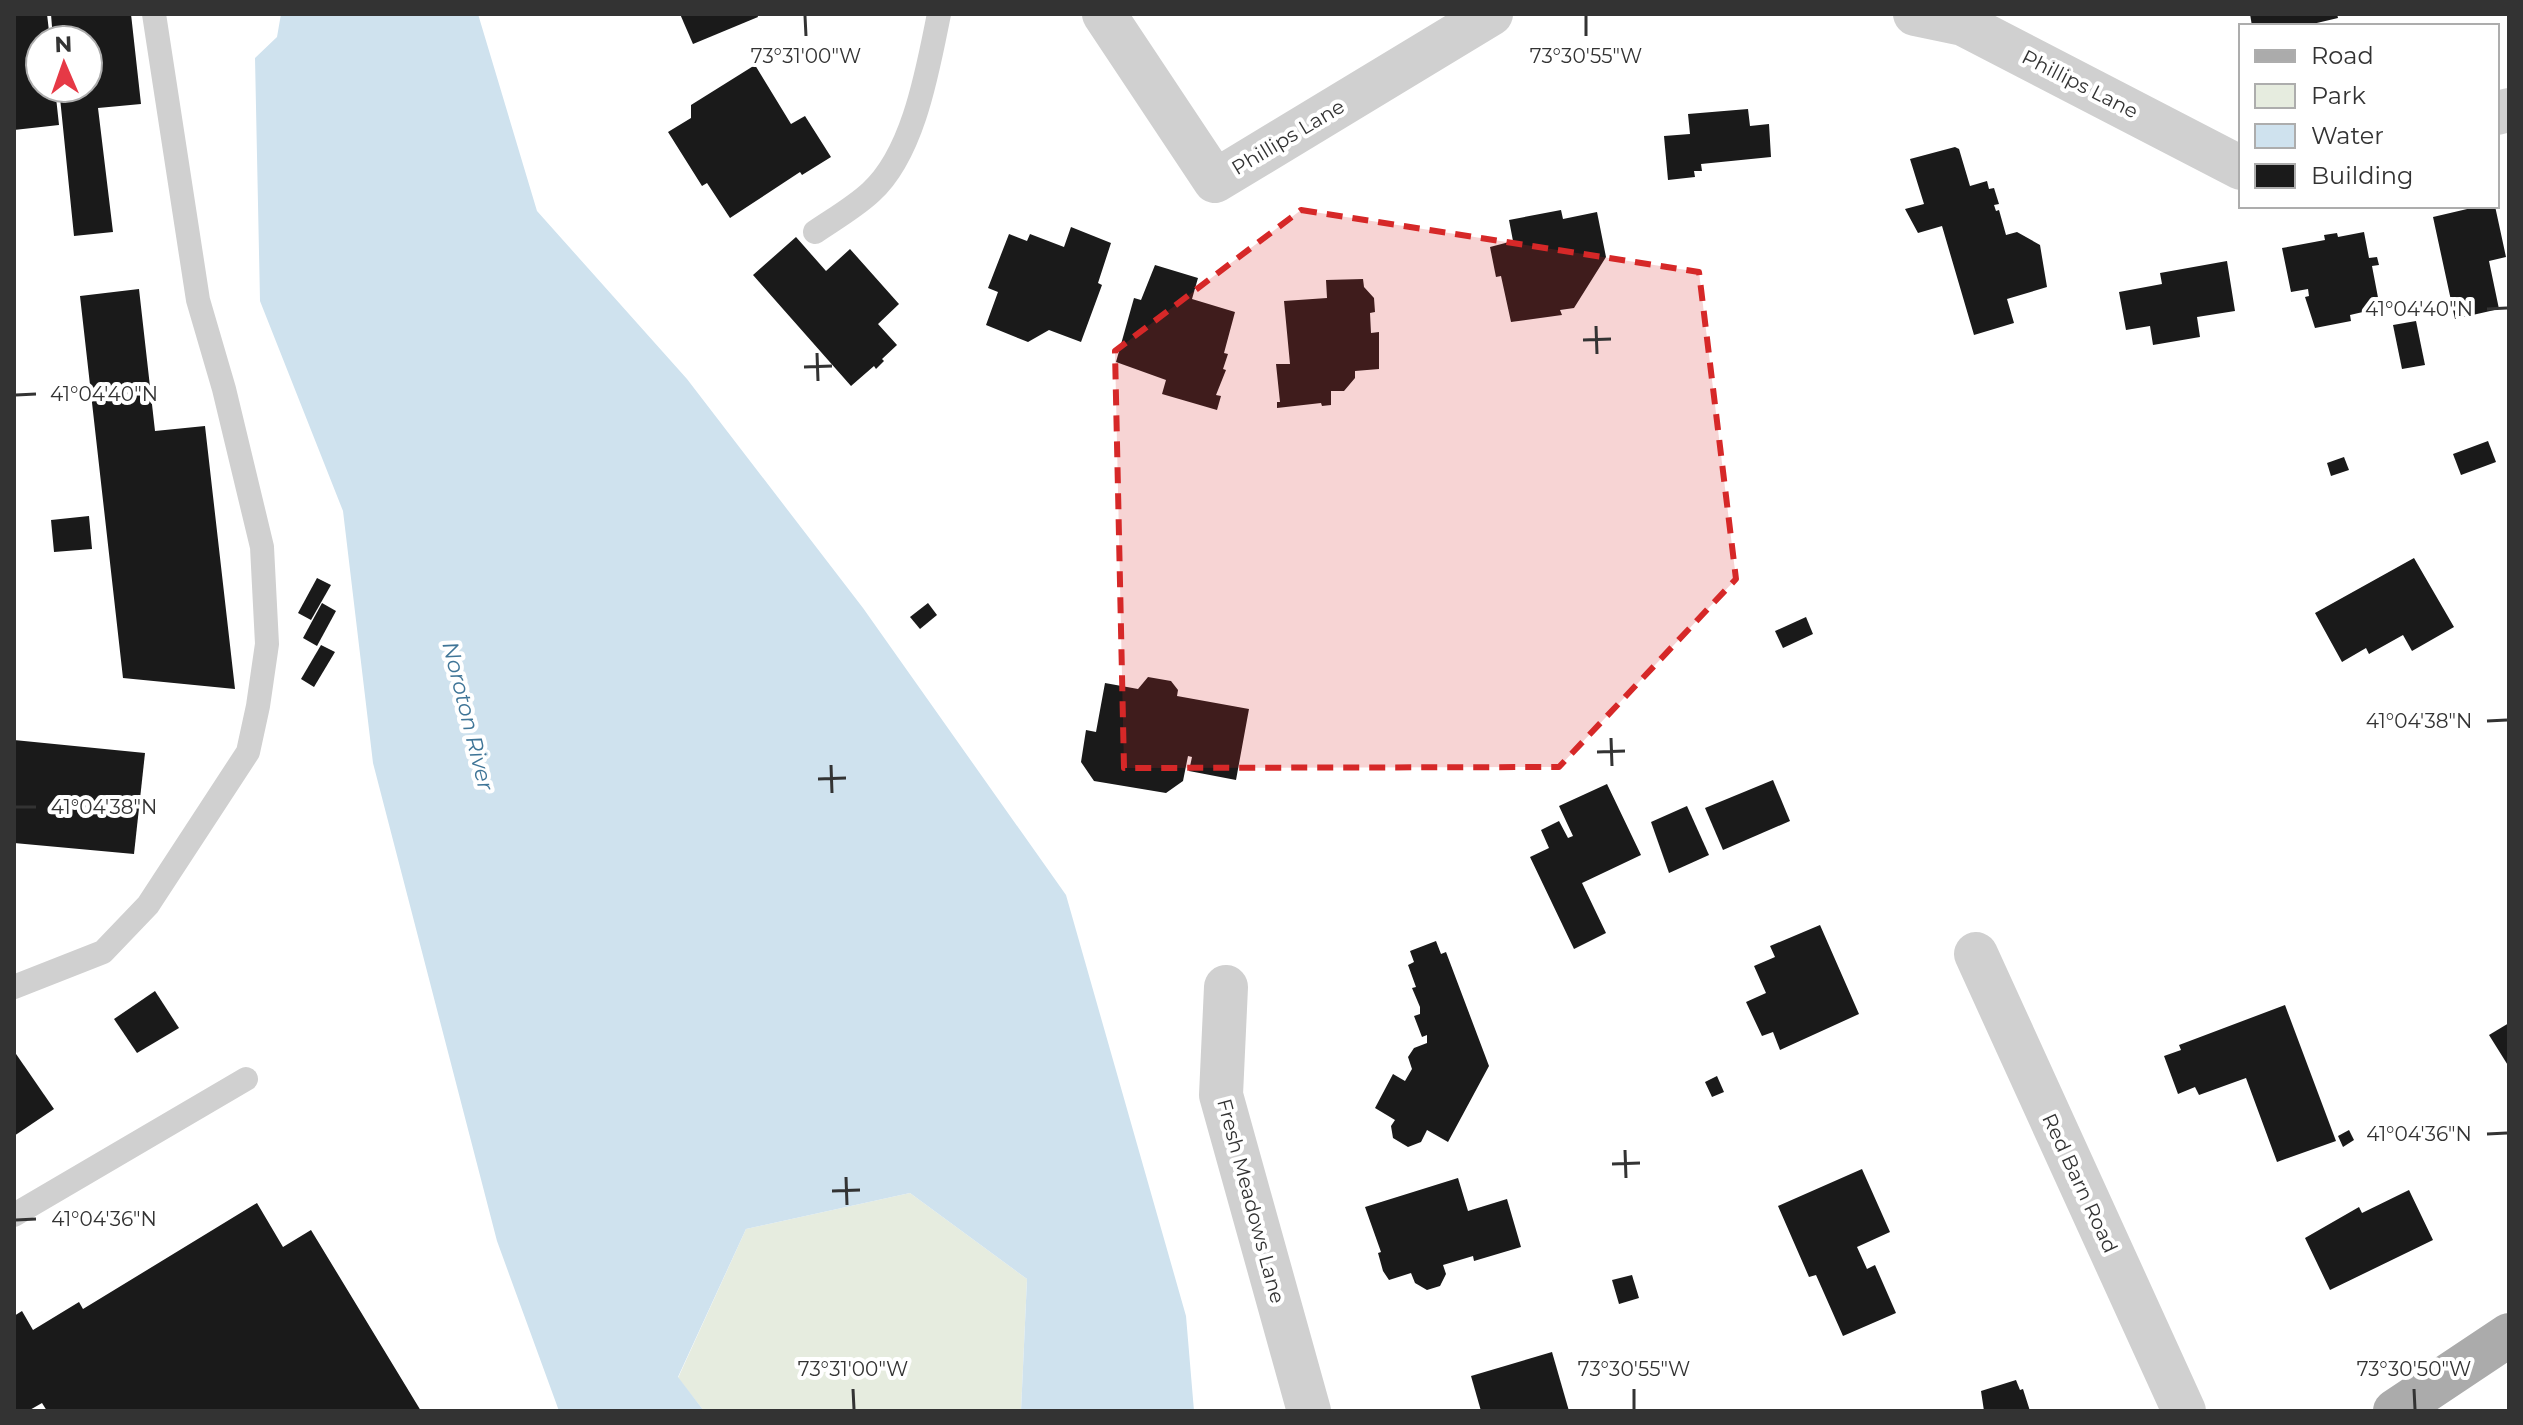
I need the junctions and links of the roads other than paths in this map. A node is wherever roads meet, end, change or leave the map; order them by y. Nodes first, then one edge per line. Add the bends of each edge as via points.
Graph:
1 (154, 14) edge
2 (939, 14) edge
3 (1104, 14) edge
4 (1491, 14) edge
5 (1915, 14) edge
6 (2239, 167) edge
7 (815, 232) dead end
8 (1976, 954) dead end
9 (14, 987) edge
10 (1226, 987) dead end
11 (246, 1079) dead end
12 (14, 1215) edge
13 (2509, 1335) edge
14 (1309, 1411) edge
15 (2184, 1411) edge
16 (2395, 1411) edge

1 - 9 lane via 198,300 262,547 267,644 248,752 148,905 103,952
2 - 7 lane via 905,143 873,191
3 - 4 street, Phillips Lane via 1215,181
5 - 6 street, Phillips Lane via 1963,24
8 - 15 street, Red Barn Road
10 - 14 street, Fresh Meadows Lane via 1221,1095
11 - 12 lane
13 - 16 main road

